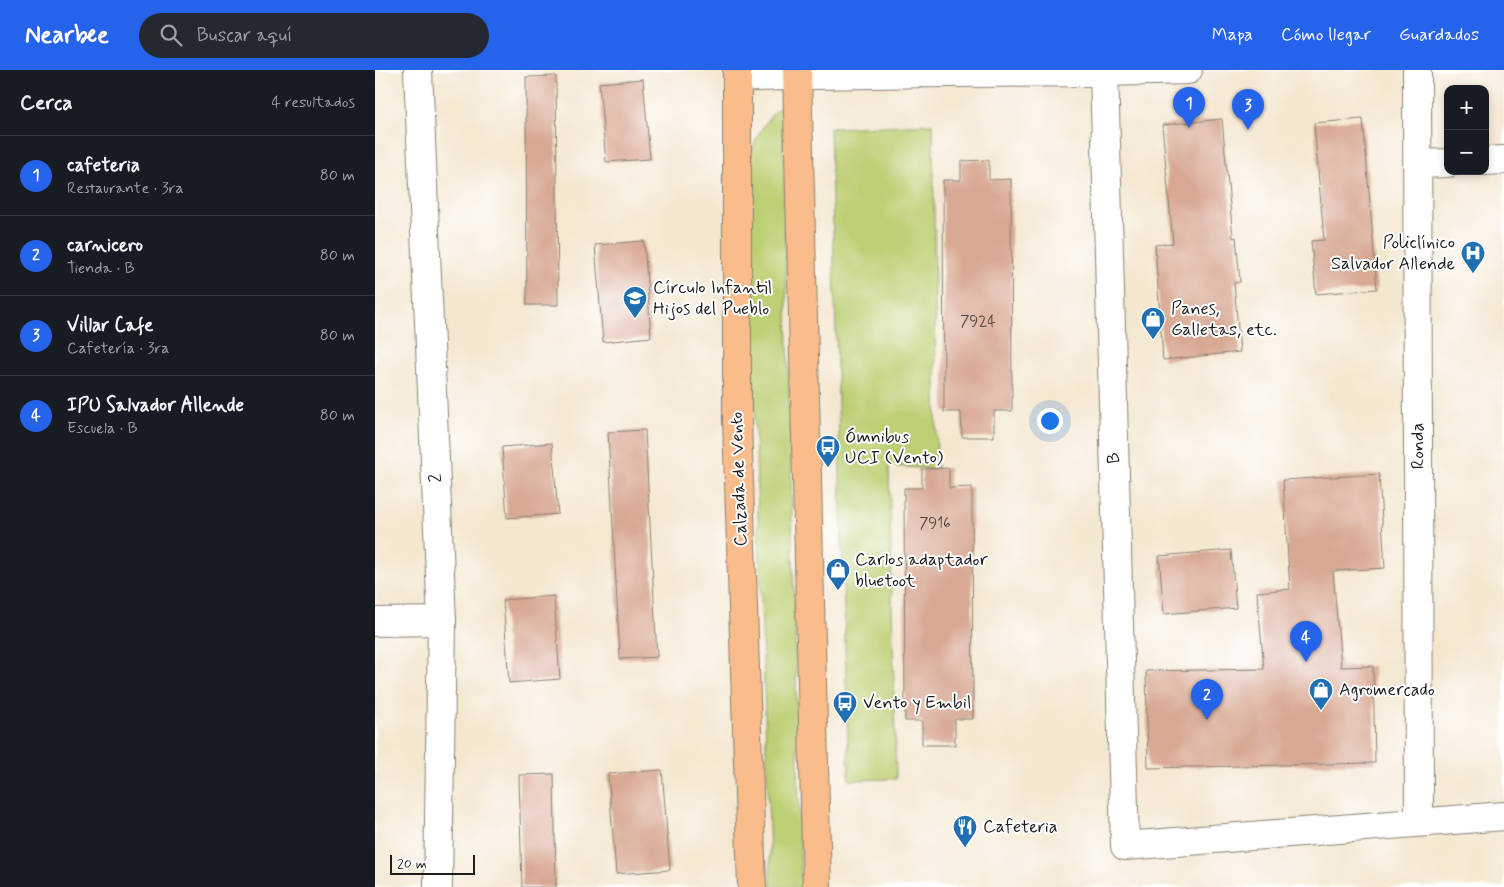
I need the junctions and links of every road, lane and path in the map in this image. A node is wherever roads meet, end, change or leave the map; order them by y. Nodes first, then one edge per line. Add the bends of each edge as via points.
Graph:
1 (418, 70) edge
2 (1188, 70) edge
3 (1417, 70) edge
4 (1104, 71) edge
5 (797, 72) edge
6 (737, 74) edge
7 (1504, 160) edge
8 (1489, 161) edge
9 (1444, 162) edge
10 (1418, 164) junction
11 (442, 621) junction
12 (375, 622) edge
13 (1504, 816) edge
14 (1419, 822) junction
15 (438, 887) edge
16 (752, 887) edge
17 (817, 887) edge

1 - 11 street, 2
2 - 4 street
3 - 10 street, Ronda
4 - 5 street
4 - 14 street, B via 1125,846
5 - 6 street
5 - 17 main road
6 - 16 main road, Calzada de Vento via 737,420
7 - 8 street
9 - 10 street
10 - 14 street, Ronda
11 - 12 street
11 - 15 street, 2
13 - 14 street

